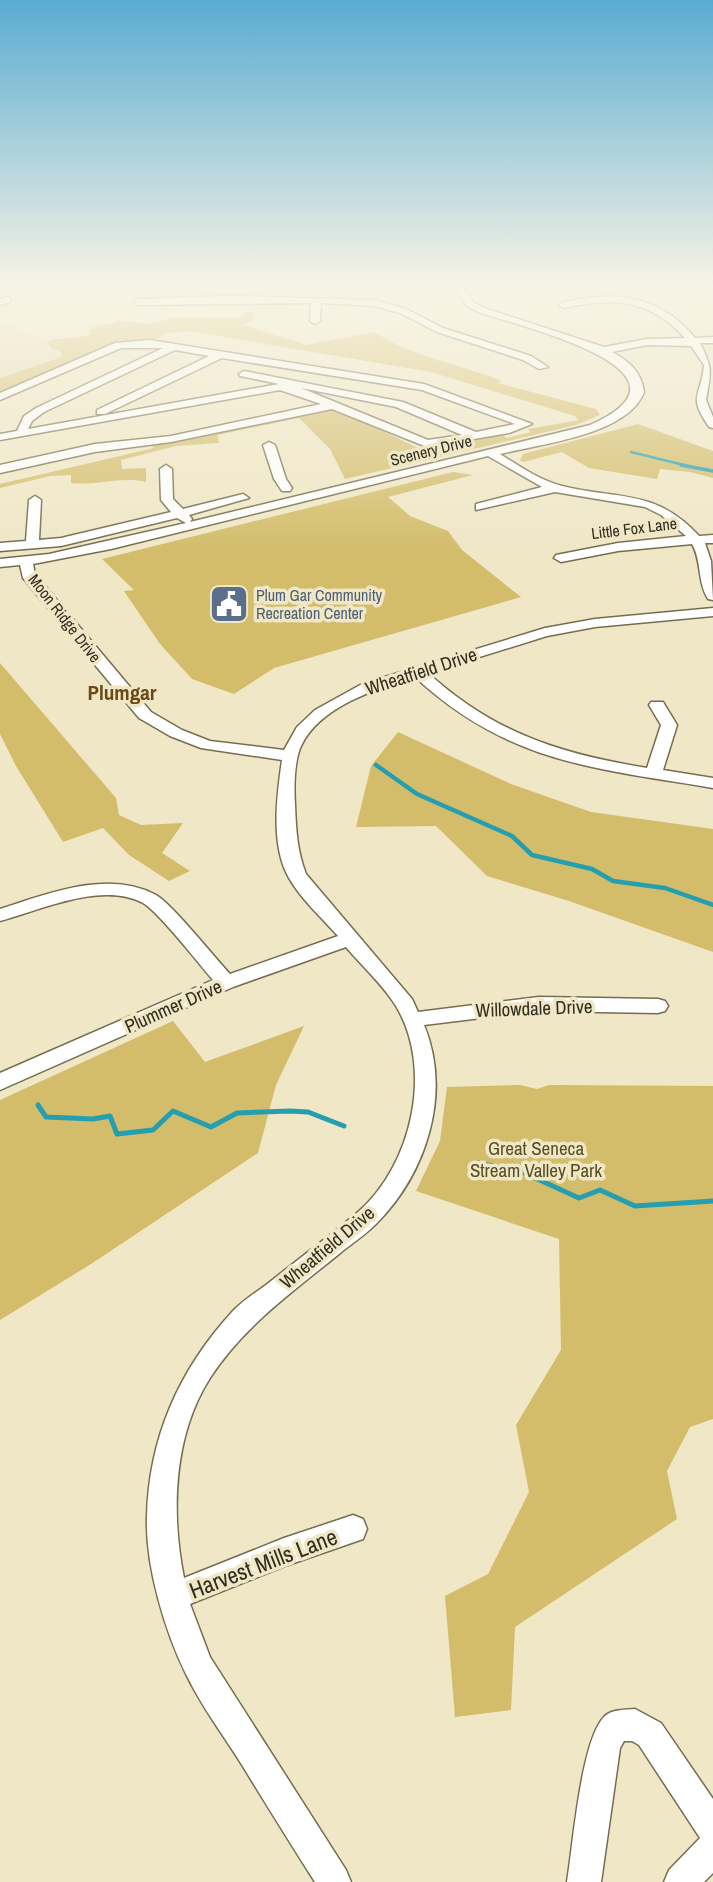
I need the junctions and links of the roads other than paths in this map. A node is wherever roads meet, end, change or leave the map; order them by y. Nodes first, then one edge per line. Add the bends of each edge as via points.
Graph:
1 (48, 376) edge
2 (113, 376) edge
3 (176, 376) edge
4 (240, 376) edge
5 (253, 376) edge
6 (360, 376) edge
7 (636, 376) edge
8 (709, 376) edge
9 (232, 380) dead end
10 (221, 386) dead end
11 (0, 397) edge
12 (187, 403) junction
13 (333, 405) junction
14 (81, 422) junction
15 (713, 425) edge
16 (22, 432) junction
17 (475, 436) junction
18 (0, 437) edge
19 (269, 445) dead end
20 (489, 452) junction
21 (0, 468) edge
22 (166, 469) dead end
23 (316, 481) dead end
24 (286, 488) junction
25 (555, 488) junction
26 (35, 500) dead end
27 (480, 507) dead end
28 (179, 514) junction
29 (192, 525) junction
30 (696, 539) junction
31 (713, 539) edge
32 (32, 545) junction
33 (0, 547) edge
34 (561, 558) dead end
35 (26, 561) junction
36 (0, 563) edge
37 (713, 596) edge
38 (713, 612) edge
39 (417, 671) junction
40 (657, 705) dead end
41 (291, 756) junction
42 (654, 773) junction
43 (713, 783) edge
44 (0, 915) edge
45 (350, 939) junction
46 (226, 982) junction
47 (658, 1006) dead end
48 (411, 1020) junction
49 (0, 1082) edge
50 (353, 1529) dead end
51 (173, 1597) junction
52 (713, 1828) edge
53 (713, 1849) edge
54 (334, 1882) edge
55 (584, 1882) edge
56 (681, 1882) edge

1 - 11 street
2 - 16 street via 28,417
3 - 14 street
4 - 9 street
5 - 17 street via 399,404
6 - 17 street via 435,389 526,424
7 - 20 street, Scenery Drive via 641,382 637,399 625,412 594,427
8 - 15 street via 699,401
10 - 12 street
12 - 13 street via 284,387
12 - 14 street
13 - 17 street via 427,444
13 - 21 street
14 - 16 street
16 - 18 street
19 - 24 street
20 - 25 street
20 - 29 street, Scenery Drive
22 - 28 street via 167,500
23 - 24 street
24 - 28 street
25 - 27 street
25 - 30 street via 659,508 679,520
26 - 32 street
28 - 29 street
28 - 32 street via 59,543
29 - 35 street, Scenery Drive
30 - 31 street, Little Fox Lane
30 - 34 street, Little Fox Lane via 612,546
30 - 37 street via 706,558 704,576
32 - 33 street
35 - 36 street, Scenery Drive
35 - 41 street, Moon Ridge Drive via 28,575 145,715 207,745
38 - 39 street, Wheatfield Drive via 557,629
39 - 41 street, Wheatfield Drive via 367,687 321,713 303,730
39 - 42 street via 467,714 505,735 587,760
40 - 42 street via 669,725
41 - 45 street, Wheatfield Drive via 286,790 288,852 297,876
42 - 43 street
44 - 46 street via 80,890 132,892 152,900
45 - 46 street, Plummer Drive
45 - 48 street, Wheatfield Drive via 405,1004
46 - 49 street, Plummer Drive
47 - 48 street, Willowdale Drive via 539,1004
48 - 51 street, Wheatfield Drive via 420,1041 426,1094 404,1170 368,1217 242,1318 201,1370 181,1408 169,1450 161,1516
50 - 51 street, Harvest Mills Lane
51 - 54 street, Wheatfield Drive via 198,1666
52 - 55 street via 650,1734 635,1725 616,1726 605,1743
53 - 56 street

